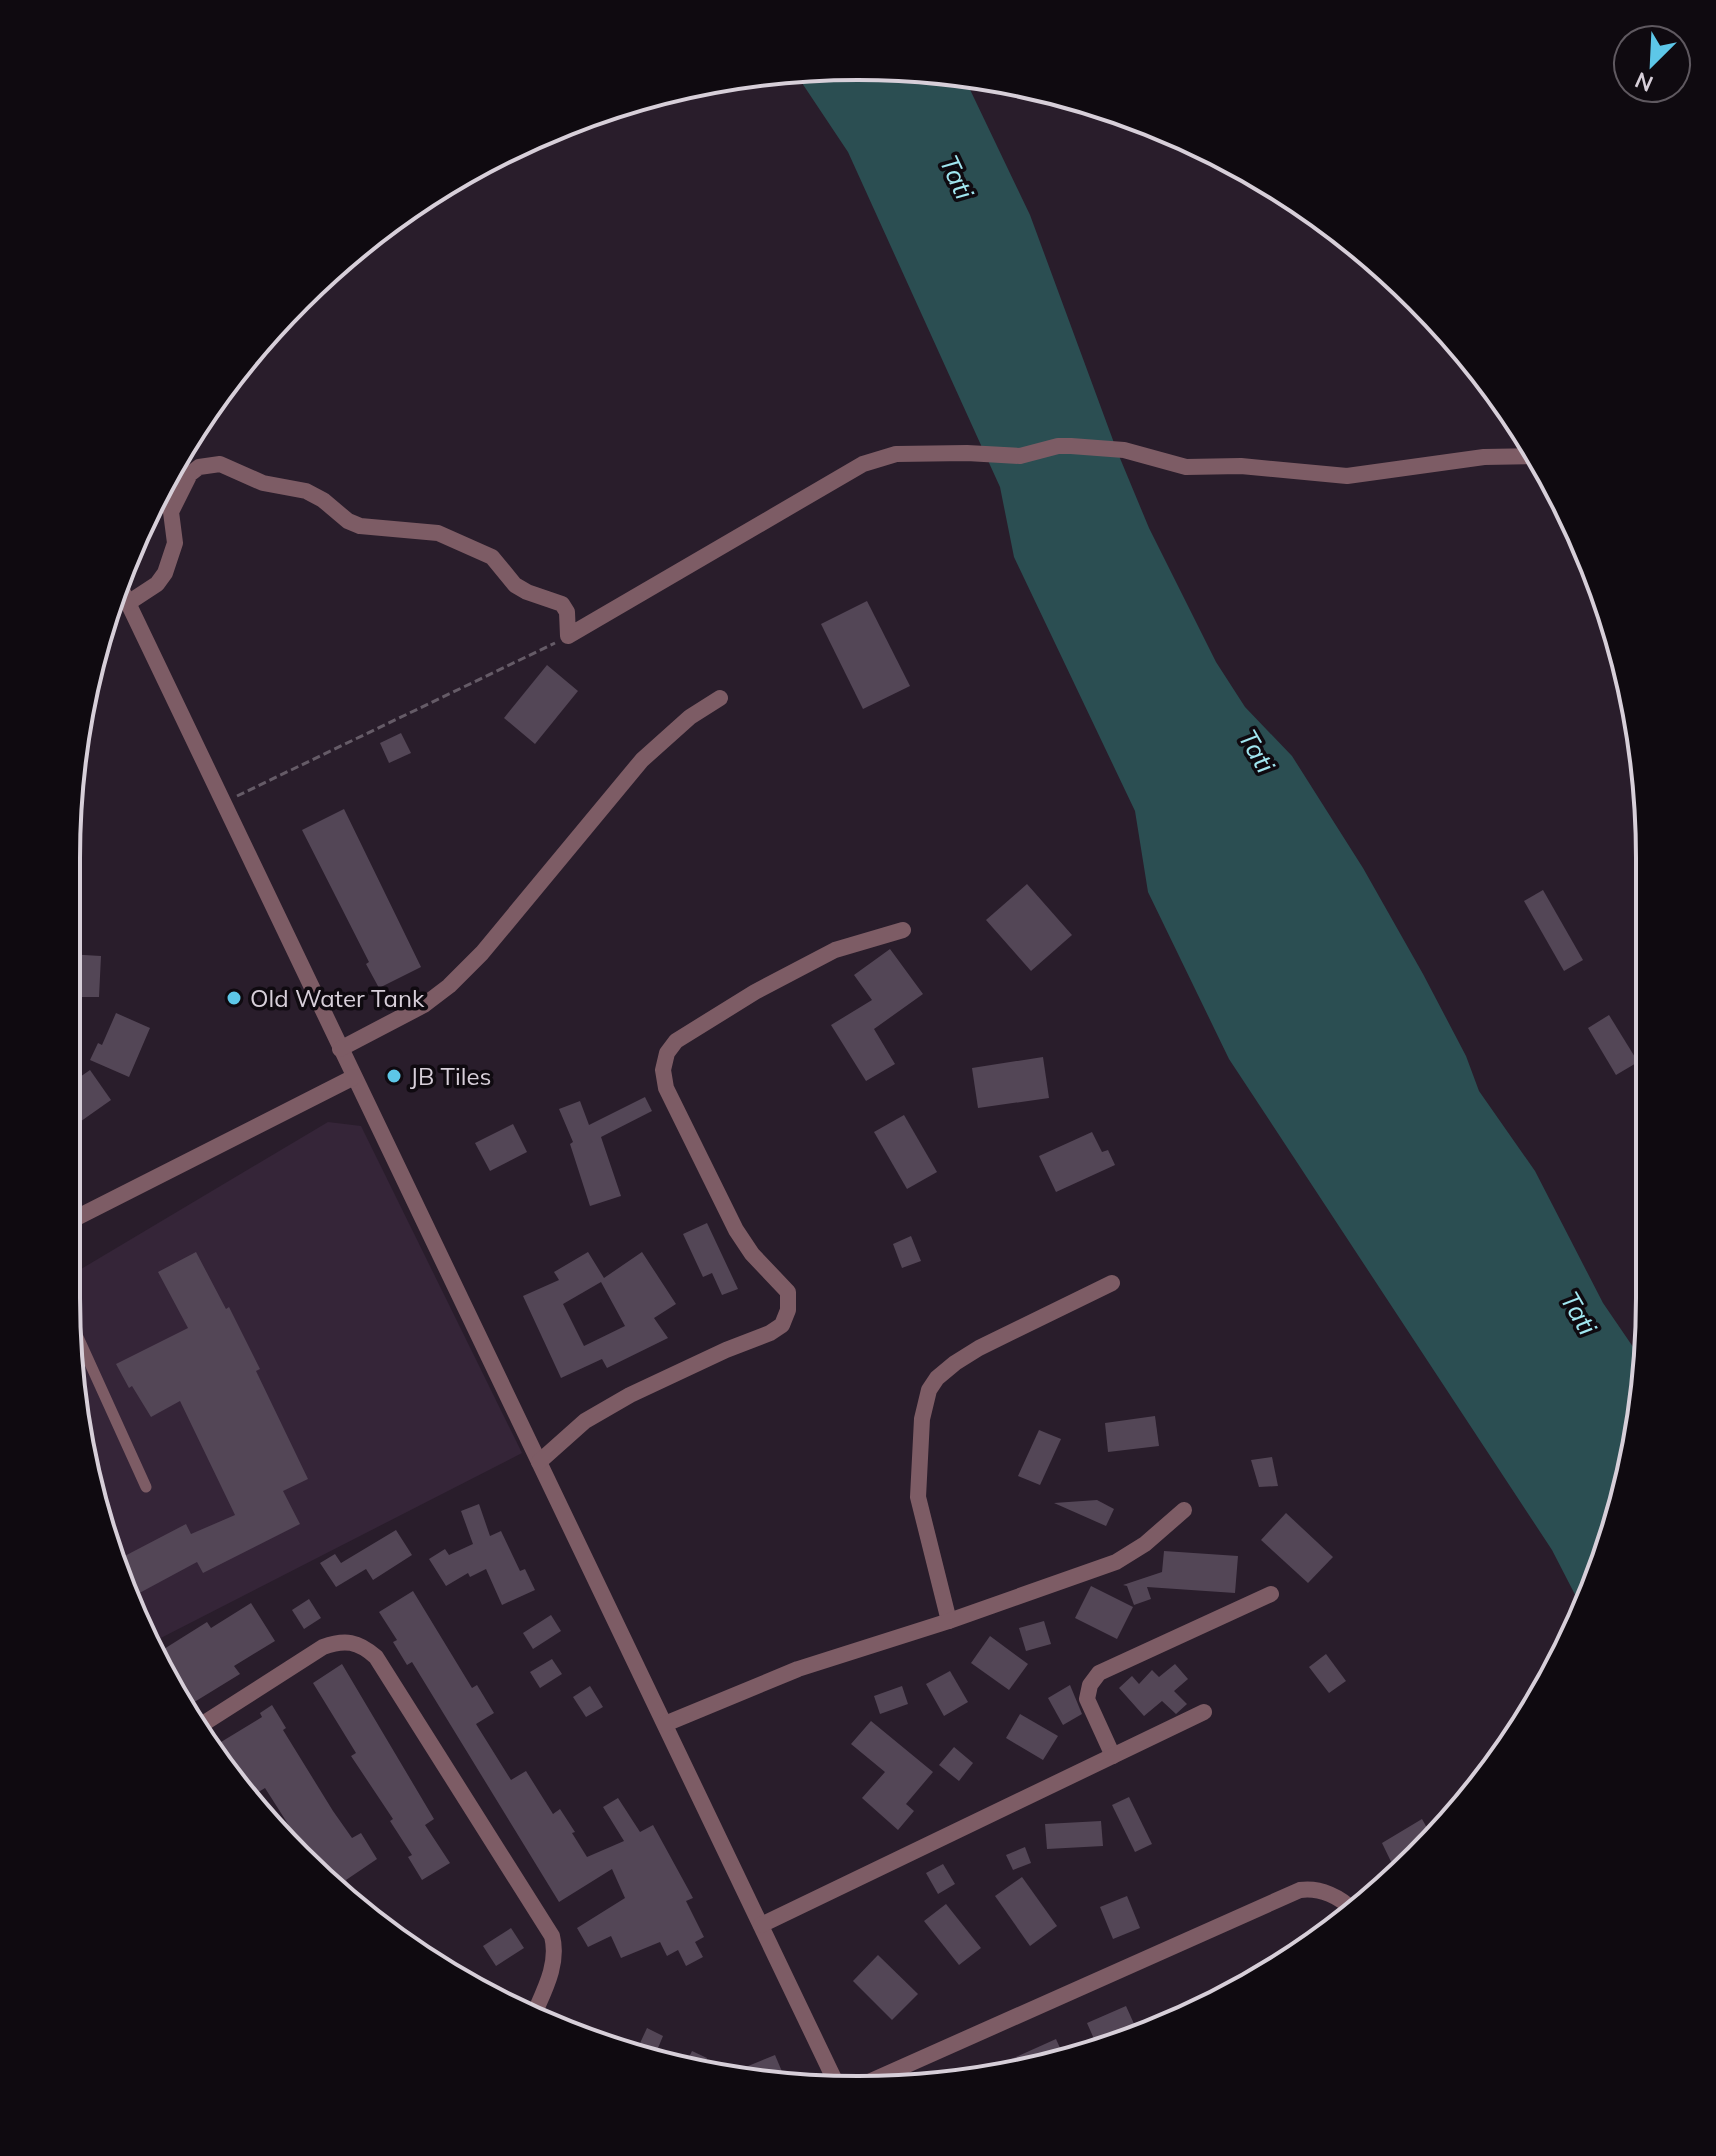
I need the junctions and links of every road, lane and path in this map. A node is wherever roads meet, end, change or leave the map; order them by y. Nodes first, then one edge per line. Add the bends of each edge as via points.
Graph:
1 (1524, 456) edge
2 (125, 597) edge
3 (128, 603) junction
4 (568, 636) junction
5 (720, 698) dead end
6 (223, 802) junction
7 (903, 930) dead end
8 (340, 1049) junction
9 (354, 1077) junction
10 (80, 1216) edge
11 (1112, 1283) dead end
12 (82, 1346) edge
13 (539, 1462) junction
14 (146, 1487) dead end
15 (1184, 1510) dead end
16 (1271, 1594) dead end
17 (949, 1621) junction
18 (1204, 1712) dead end
19 (206, 1722) edge
20 (665, 1724) junction
21 (1113, 1756) junction
22 (1345, 1904) edge
23 (761, 1925) junction
24 (537, 2006) edge
25 (832, 2075) edge
26 (885, 2075) edge

1 - 4 street via 1347,476 1241,466 1186,467 1124,450 1071,446 1020,456 881,457
2 - 3 street
3 - 4 street via 165,573 175,543 171,512 190,474 220,464 263,483 306,491 360,526 430,532 485,553 515,585 562,604
3 - 6 street
4 - 6 path
5 - 8 street via 642,760 449,986
6 - 8 street
7 - 13 street via 835,950 755,992 676,1041 667,1053 666,1088 736,1230 788,1292 788,1310 782,1325 770,1333 630,1395 585,1421
8 - 9 street
9 - 10 street
9 - 13 street
11 - 17 street via 979,1348 937,1378 929,1390 918,1497
12 - 14 lane
13 - 20 street
15 - 17 street via 1116,1562
16 - 21 street via 1099,1673 1087,1699
17 - 20 street via 798,1669
18 - 21 street
19 - 24 street via 323,1647 339,1641 366,1648 552,1936 554,1961
20 - 23 street
21 - 23 street
22 - 26 street via 1325,1892 1300,1890
23 - 25 street

